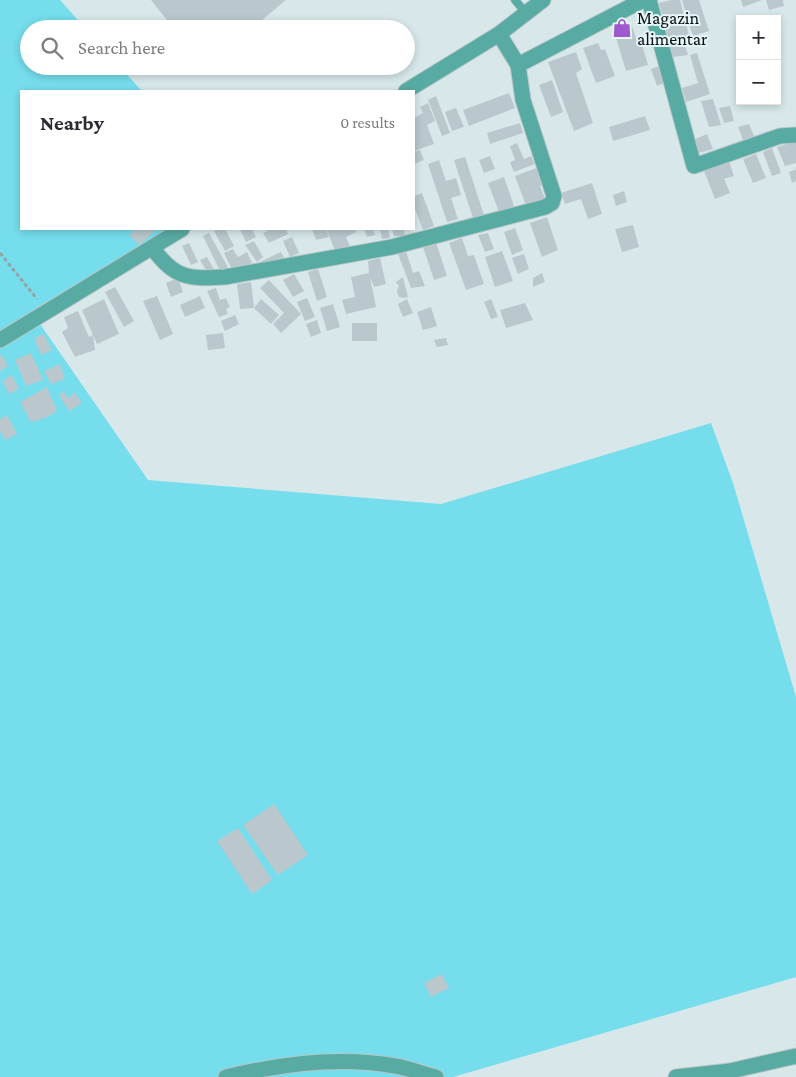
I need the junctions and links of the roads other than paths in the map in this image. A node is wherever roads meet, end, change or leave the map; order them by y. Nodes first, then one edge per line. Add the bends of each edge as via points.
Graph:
1 (515, 0) edge
2 (543, 0) edge
3 (643, 0) edge
4 (649, 0) edge
5 (526, 13) junction
6 (499, 34) junction
7 (518, 66) junction
8 (408, 90) edge
9 (796, 135) edge
10 (180, 230) edge
11 (152, 247) junction
12 (0, 340) edge
13 (796, 1056) edge
14 (730, 1074) edge
15 (226, 1077) edge
16 (436, 1077) edge
17 (676, 1077) edge

1 - 5 lane
2 - 5 street
3 - 7 street
4 - 9 street via 694,166 780,136
5 - 6 street
6 - 7 street
6 - 8 street
7 - 11 street via 524,100 554,196 552,203 545,207 392,247 225,277 197,278 178,273 164,264
10 - 11 street
11 - 12 street
13 - 14 street
14 - 17 street
15 - 16 street via 261,1069 339,1061 395,1066

